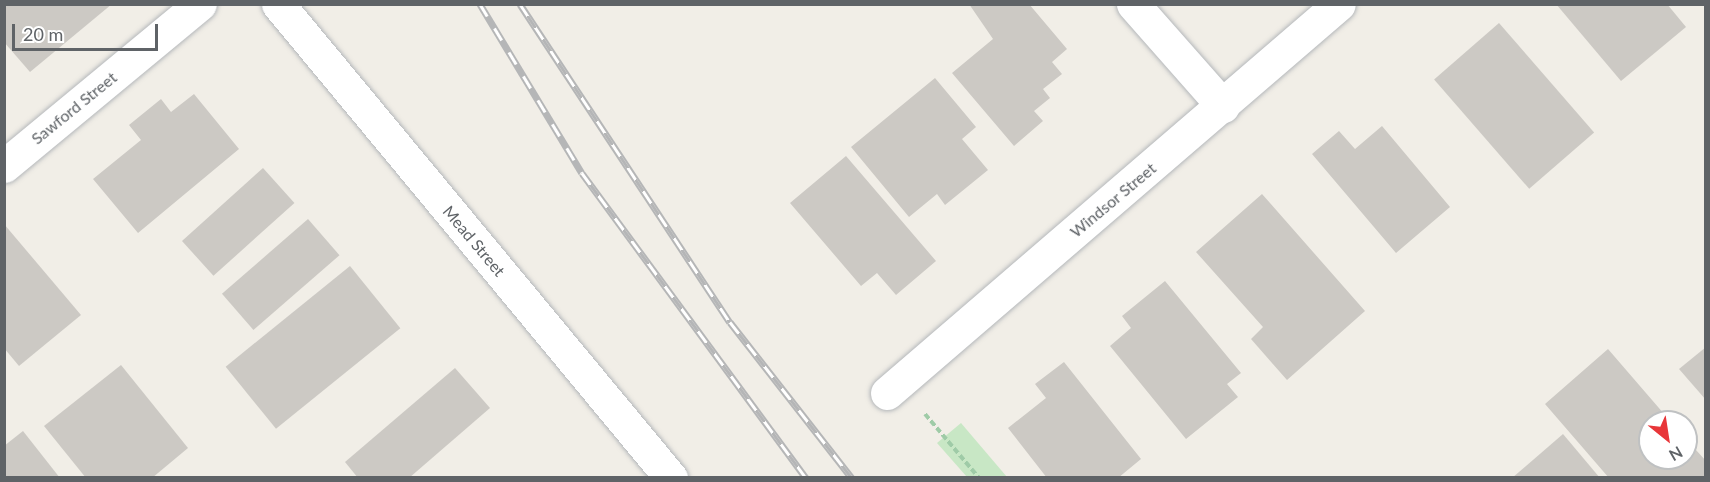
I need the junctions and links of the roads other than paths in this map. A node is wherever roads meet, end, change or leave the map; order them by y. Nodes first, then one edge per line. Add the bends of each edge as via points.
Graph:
1 (200, 4) edge
2 (278, 4) edge
3 (1133, 4) edge
4 (1339, 4) edge
5 (1223, 106) junction
6 (4, 166) edge
7 (893, 388) road end
8 (671, 477) edge

1 - 6 street, Sawford Street
2 - 8 street, Mead Street
3 - 5 street
4 - 5 street, Windsor Street
5 - 7 street, Windsor Street

